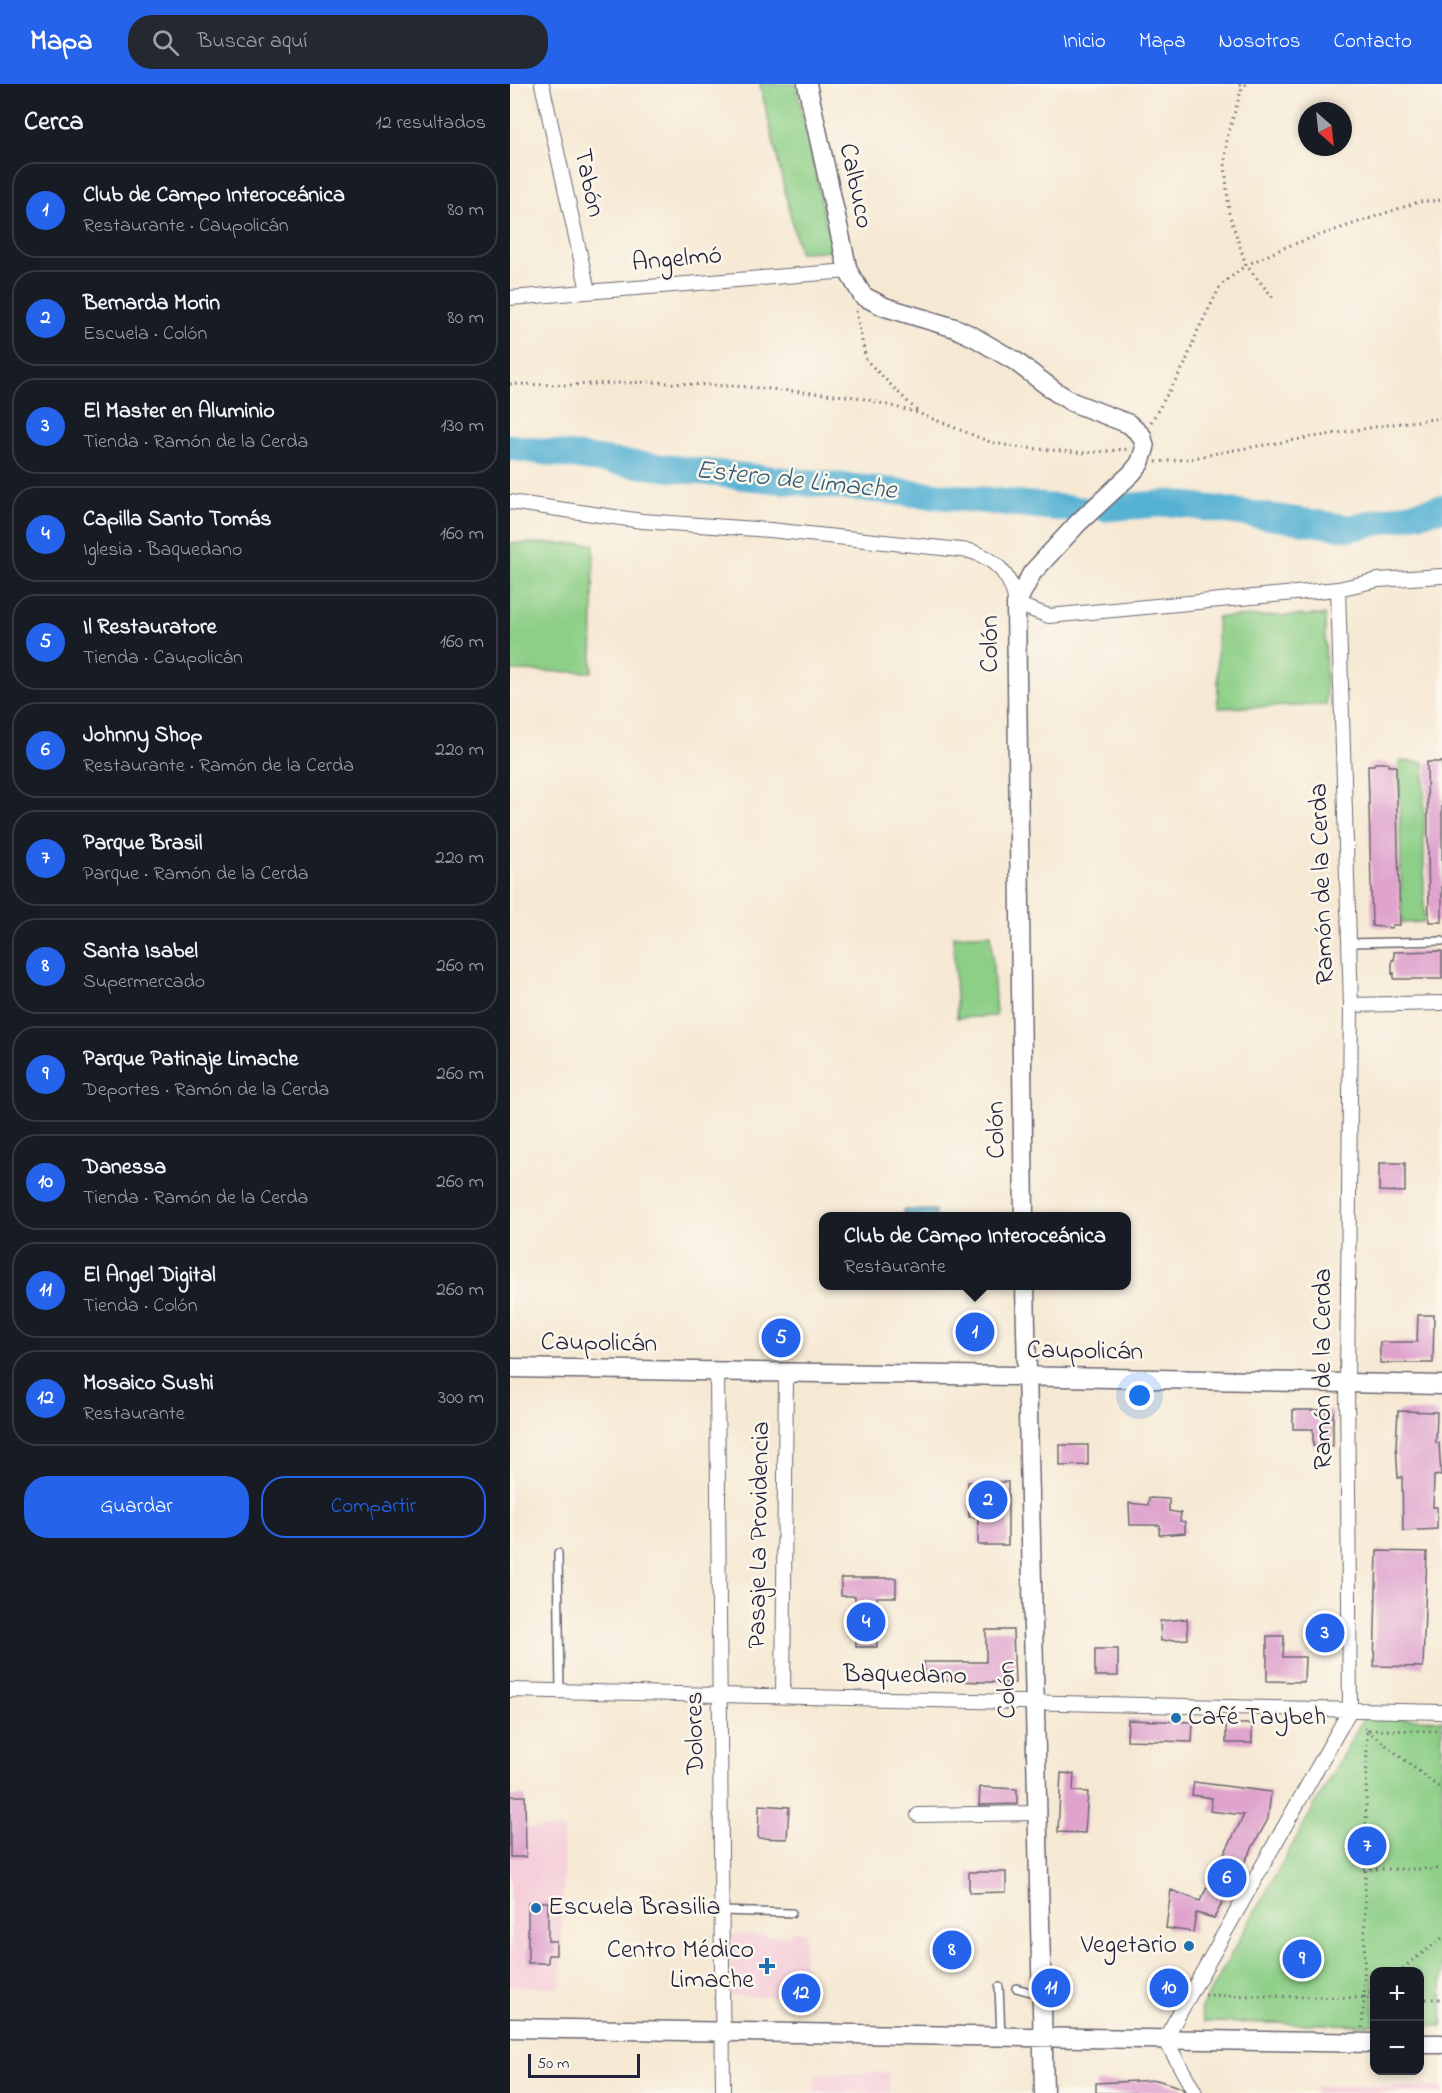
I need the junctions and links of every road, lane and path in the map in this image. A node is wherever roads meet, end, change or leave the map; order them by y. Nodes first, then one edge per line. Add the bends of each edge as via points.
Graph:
1 (542, 84) edge
2 (807, 84) edge
3 (1240, 84) edge
4 (1246, 84) edge
5 (1241, 91) junction
6 (1442, 200) edge
7 (1246, 265) junction
8 (848, 271) junction
9 (588, 291) junction
10 (863, 296) junction
11 (510, 298) edge
12 (1275, 300) dead end
13 (510, 384) edge
14 (918, 413) junction
15 (1442, 418) edge
16 (1142, 449) junction
17 (510, 502) edge
18 (1442, 576) edge
19 (1338, 589) junction
20 (1016, 604) junction
21 (1442, 941) edge
22 (1348, 943) junction
23 (1442, 1003) edge
24 (1351, 1005) junction
25 (1024, 1212) edge
26 (1024, 1290) edge
27 (510, 1368) edge
28 (717, 1372) junction
29 (786, 1372) junction
30 (1026, 1376) junction
31 (1347, 1383) junction
32 (1442, 1385) edge
33 (558, 1553) dead end
34 (510, 1690) edge
35 (560, 1691) junction
36 (720, 1696) junction
37 (783, 1697) junction
38 (1034, 1702) junction
39 (1350, 1710) junction
40 (1442, 1712) edge
41 (1367, 1730) junction
42 (1442, 1731) edge
43 (1442, 1790) edge
44 (1037, 1813) junction
45 (918, 1815) dead end
46 (1364, 1869) junction
47 (1442, 1869) edge
48 (721, 1911) junction
49 (792, 1913) dead end
50 (1442, 1938) edge
51 (1403, 1967) edge
52 (999, 1987) dead end
53 (1016, 1988) dead end
54 (1370, 1992) edge
55 (1041, 1995) junction
56 (1191, 1995) junction
57 (1364, 1997) junction
58 (1370, 1998) edge
59 (1424, 1999) edge
60 (1442, 2000) edge
61 (510, 2028) edge
62 (722, 2032) junction
63 (1002, 2037) junction
64 (1042, 2037) junction
65 (1165, 2040) junction
66 (1367, 2043) edge
67 (1424, 2044) edge
68 (1442, 2044) edge
69 (723, 2093) edge
70 (1044, 2093) edge
71 (1195, 2093) edge

1 - 9 street, Tabón
2 - 8 street, Calbuco
3 - 5 path
4 - 5 path
5 - 7 path via 1227,138 1225,164 1228,213
6 - 7 path via 1418,202 1288,246
7 - 12 path
7 - 16 path via 1221,285
8 - 9 street, Angelmó
8 - 10 street, Calbuco
9 - 11 street, Angelmó
10 - 14 path via 856,310 866,360
10 - 16 street via 974,337 1072,402 1130,424
13 - 14 path via 649,382 748,387 857,397
14 - 16 path via 990,442 1015,447 1085,453
15 - 16 path via 1189,459
16 - 20 street, Colón via 1132,473 1032,573
17 - 20 street via 642,521 970,551 990,559 1005,573
18 - 19 street via 1378,580
19 - 20 street via 1049,616
19 - 22 street, Ramón de la Cerda
20 - 25 street, Colón
21 - 22 lane
22 - 24 street, Ramón de la Cerda
23 - 24 street
24 - 31 street, Ramón de la Cerda
26 - 30 street, Colón
27 - 28 street, Caupolicán
28 - 29 street, Caupolicán
28 - 36 street, Dolores
29 - 30 street, Caupolicán
29 - 37 street, Pasaje La Providencia
30 - 31 street, Caupolicán
30 - 38 street, Colón
31 - 32 street, Caupolicán
31 - 39 street, Ramón de la Cerda
33 - 35 lane
34 - 35 street, Baquedano
35 - 36 street, Baquedano
36 - 37 street, Baquedano
36 - 48 street, Dolores
37 - 38 street, Baquedano
38 - 39 street, Baquedano
38 - 44 street, Colón
39 - 40 street, Baquedano
39 - 41 path
39 - 56 street, Ramón de la Cerda
41 - 42 path
41 - 43 path
41 - 46 path
44 - 45 street
44 - 55 street, Colón
46 - 47 path
46 - 57 path
48 - 49 lane
48 - 62 street, Dolores
50 - 51 path
52 - 63 lane
53 - 55 lane
54 - 57 path
55 - 64 street, Colón
56 - 57 path
56 - 65 street, Ramón de la Cerda
57 - 58 path
57 - 66 path
59 - 60 path
61 - 62 street
62 - 63 street
62 - 69 street, Dolores
63 - 64 street
64 - 65 street
64 - 70 street, Colón
65 - 66 street
65 - 71 street
67 - 68 street

